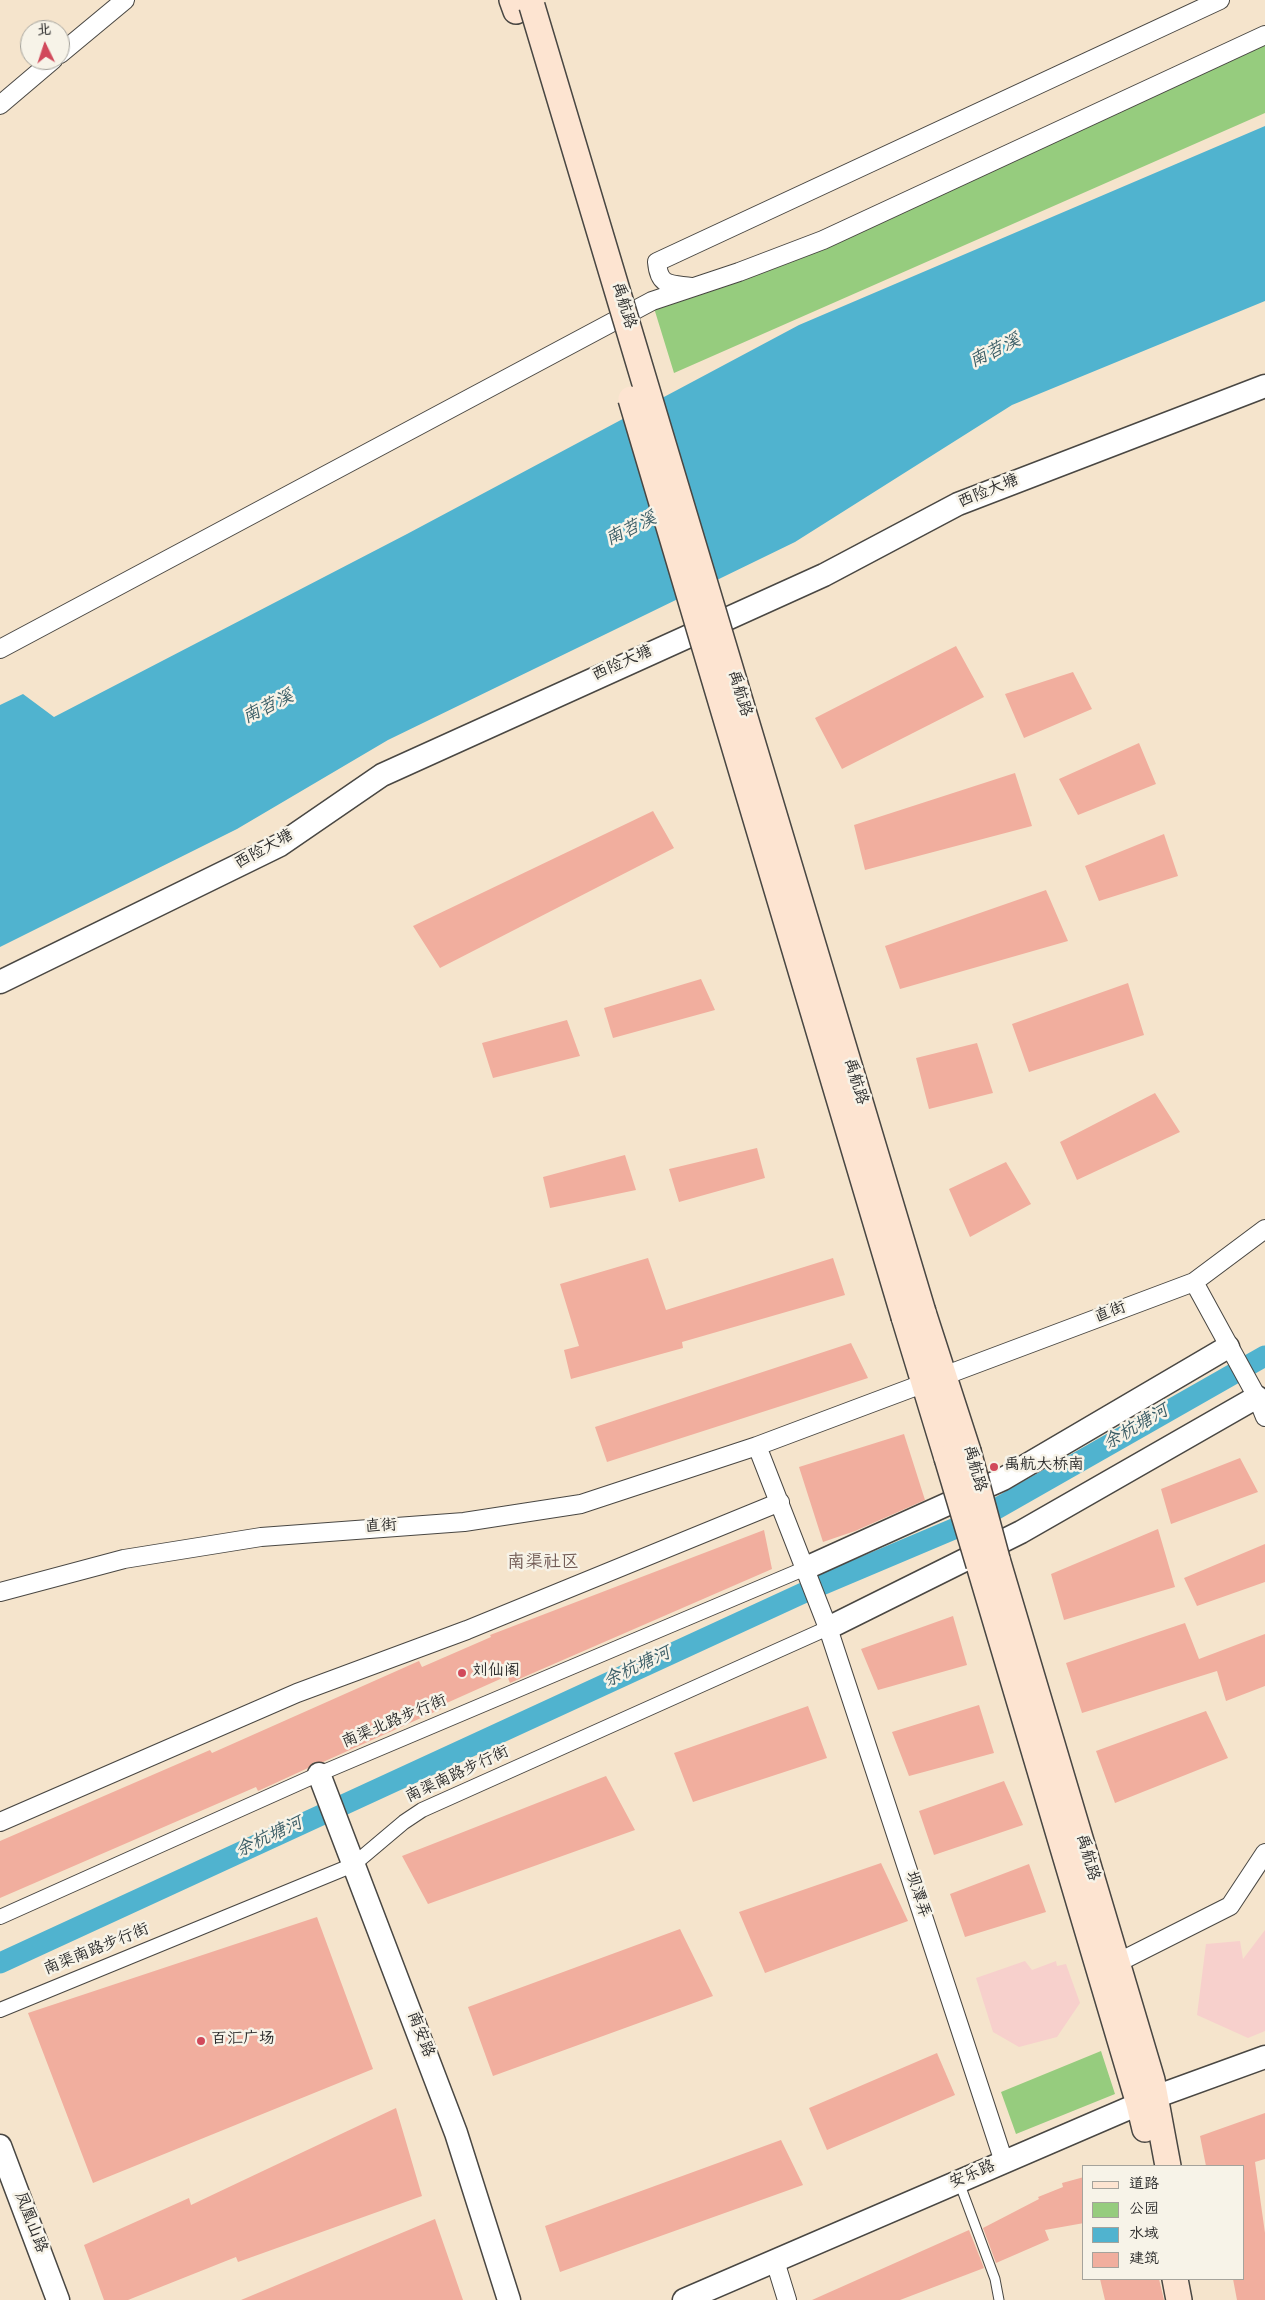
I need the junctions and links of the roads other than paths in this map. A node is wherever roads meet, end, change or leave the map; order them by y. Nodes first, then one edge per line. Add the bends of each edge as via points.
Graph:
1 (125, 0) edge
2 (1220, 0) edge
3 (522, 4) edge
4 (1265, 35) edge
5 (70, 46) edge
6 (41, 70) edge
7 (0, 105) edge
8 (694, 287) junction
9 (1265, 386) edge
10 (0, 649) edge
11 (0, 982) edge
12 (1265, 1229) edge
13 (1194, 1282) junction
14 (1228, 1347) junction
15 (935, 1381) junction
16 (1261, 1407) edge
17 (758, 1446) junction
18 (780, 1502) junction
19 (988, 1562) junction
20 (808, 1572) junction
21 (0, 1592) edge
22 (828, 1628) junction
23 (319, 1774) junction
24 (0, 1822) edge
25 (1265, 1853) edge
26 (352, 1860) junction
27 (0, 1917) edge
28 (1116, 1963) junction
29 (0, 2010) edge
30 (1265, 2057) edge
31 (1147, 2101) junction
32 (0, 2146) edge
33 (1004, 2162) junction
34 (1152, 2165) edge
35 (1168, 2165) edge
36 (959, 2182) junction
37 (775, 2261) junction
38 (1175, 2280) edge
39 (1189, 2280) edge
40 (58, 2300) edge
41 (509, 2300) edge
42 (684, 2300) edge
43 (787, 2300) edge
44 (999, 2300) edge
45 (1179, 2300) edge
46 (1193, 2300) edge

1 - 5 street
2 - 8 street via 657,262 658,276 665,283
3 - 15 main road, 禹航路, bridge
4 - 8 street via 823,240
6 - 7 street
8 - 10 street via 652,301
9 - 11 street, 西险大塘 via 958,504 824,575 382,775 280,845
12 - 13 street, 直街
13 - 14 street
13 - 15 street, 直街
14 - 16 street
14 - 20 street via 1003,1479
15 - 17 street, 直街
15 - 19 main road, 禹航路, bridge
16 - 22 street
17 - 18 street, 坝潭弄
17 - 21 street, 直街 via 581,1504 464,1522 260,1537 124,1559
18 - 20 street, 坝潭弄
18 - 24 street via 467,1630 297,1693
19 - 28 main road, 禹航路
19 - 31 main road, 禹航路
20 - 22 street, 坝潭弄
20 - 23 street, 南渠北路步行街
22 - 26 street, 南渠南路步行街 via 422,1810
22 - 33 street, 坝潭弄
23 - 26 street, 南安路
23 - 27 street, 南渠北路步行街
25 - 28 street via 1230,1906
26 - 29 street, 南渠南路步行街
26 - 41 street, 南安路 via 456,2133
28 - 31 main road, 禹航路 via 1152,2080
30 - 31 street, 安乐路
31 - 33 street, 安乐路
31 - 34 main road, 禹航路
31 - 35 main road, 禹航路
32 - 40 street, 凤凰山路
33 - 36 street, 安乐路
36 - 37 street, 安乐路
36 - 44 lane via 995,2279
37 - 42 street, 安乐路
37 - 43 street
38 - 45 main road
39 - 46 main road

